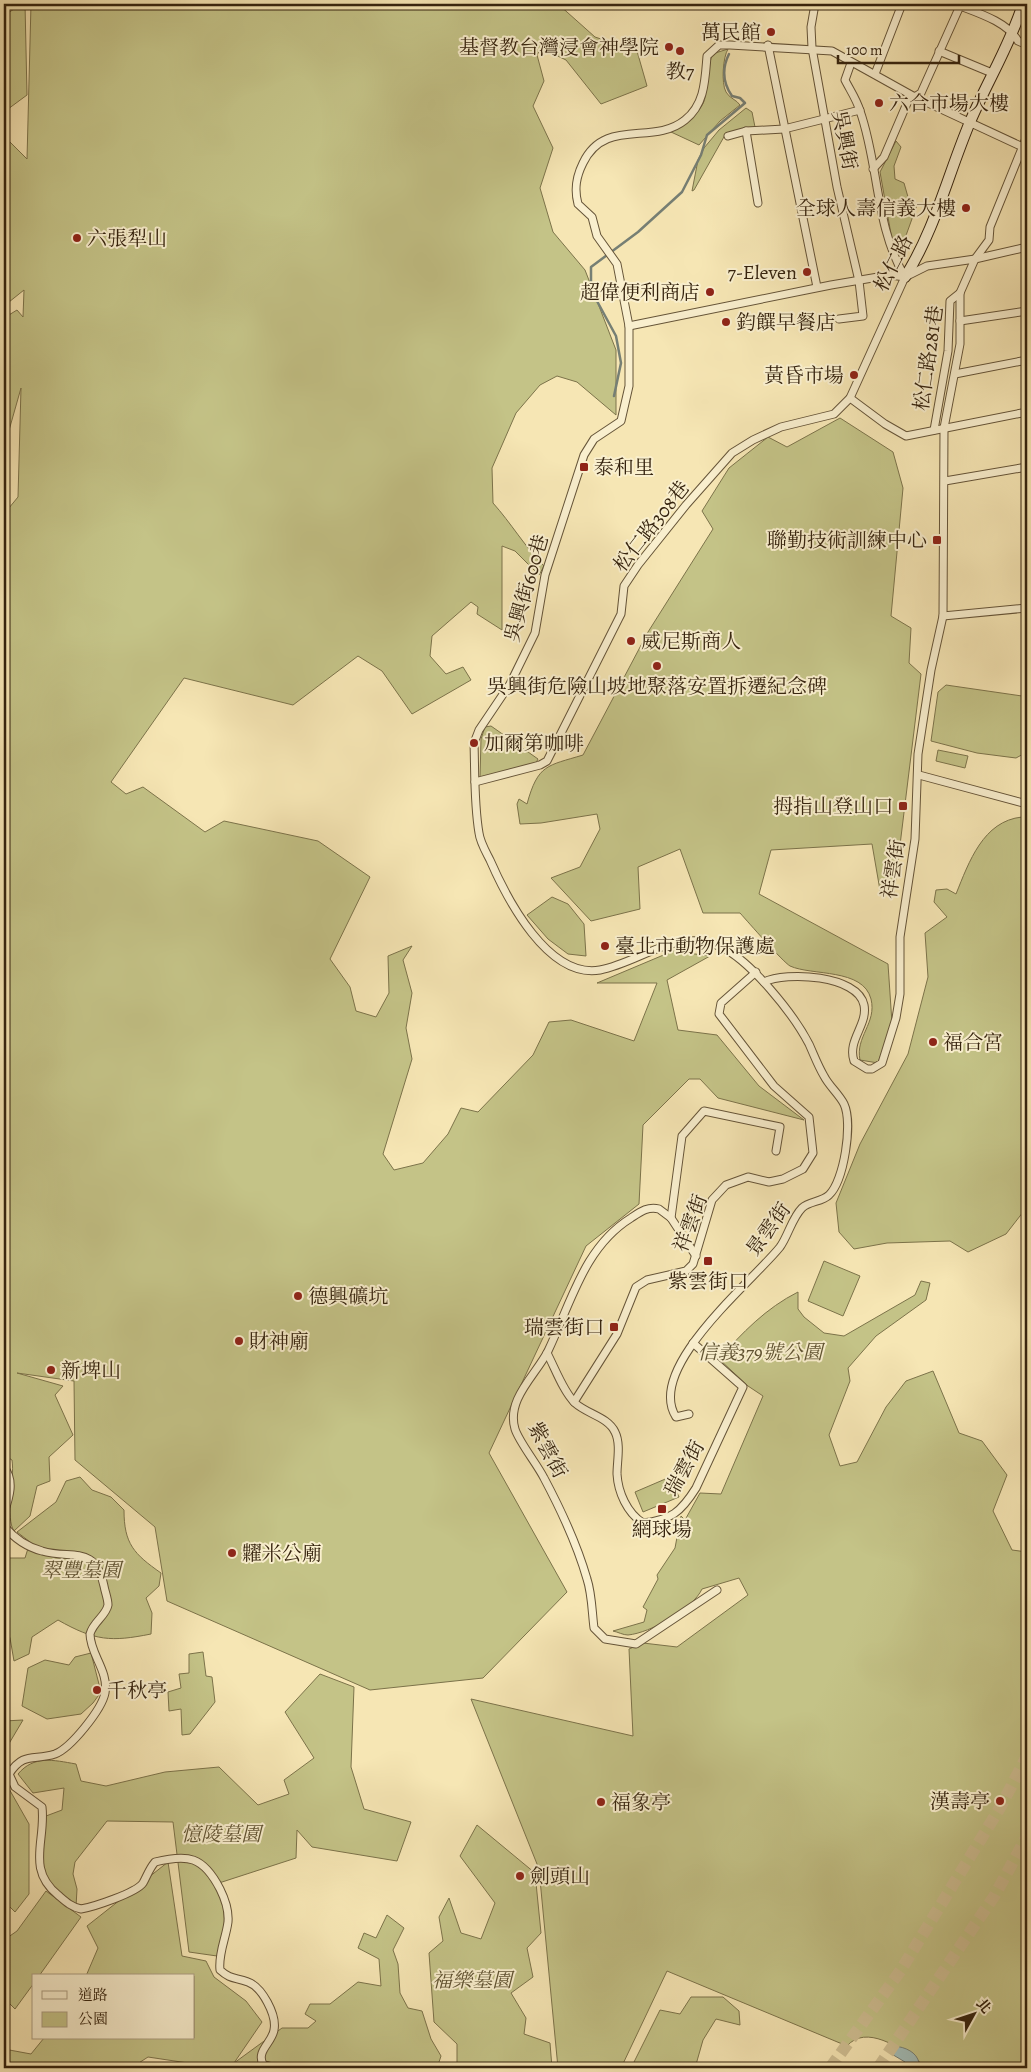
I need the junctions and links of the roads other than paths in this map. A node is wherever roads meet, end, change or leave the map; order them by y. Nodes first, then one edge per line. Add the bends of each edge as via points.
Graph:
1 (815, 4) edge
2 (902, 4) edge
3 (1023, 4) edge
4 (957, 5) edge
5 (1014, 34) junction
6 (1027, 45) edge
7 (768, 46) junction
8 (812, 48) junction
9 (940, 51) junction
10 (851, 63) junction
11 (992, 73) junction
12 (875, 74) junction
13 (914, 96) junction
14 (860, 110) junction
15 (824, 120) junction
16 (970, 122) junction
17 (784, 129) junction
18 (746, 131) junction
19 (728, 136) dead end
20 (1027, 136) edge
21 (1025, 148) edge
22 (873, 169) junction
23 (758, 203) dead end
24 (1027, 247) edge
25 (974, 260) junction
26 (905, 277) junction
27 (859, 281) junction
28 (817, 287) junction
29 (960, 293) junction
30 (1027, 311) edge
31 (839, 319) dead end
32 (960, 321) junction
33 (629, 326) junction
34 (1027, 360) edge
35 (954, 374) junction
36 (850, 398) junction
37 (1027, 412) edge
38 (944, 428) junction
39 (934, 430) junction
40 (1027, 467) edge
41 (945, 481) junction
42 (1027, 608) edge
43 (943, 616) junction
44 (919, 775) junction
45 (476, 782) junction
46 (1027, 804) edge
47 (756, 972) junction
48 (764, 982) junction
49 (776, 1151) dead end
50 (671, 1218) junction
51 (696, 1256) junction
52 (693, 1343) junction
53 (547, 1353) junction
54 (574, 1402) junction
55 (690, 1414) dead end
56 (4, 1467) edge
57 (4, 1513) edge
58 (4, 1526) edge
59 (717, 1590) dead end
60 (274, 2068) edge

1 - 8 street, 吳興街
2 - 12 street
3 - 5 street, 松仁路
4 - 5 street via 1006,27
4 - 9 street
5 - 6 street via 1018,41
5 - 11 street, 松仁路
7 - 8 street
7 - 17 street
7 - 33 street, 吳興街600巷 via 719,46 707,56 703,94 685,120 666,129 629,133 603,141 585,159 577,178 578,204 592,217 597,236 617,264
8 - 10 street via 832,51
8 - 15 street, 吳興街
9 - 11 street
9 - 13 street via 921,92
10 - 12 street
10 - 14 street via 845,80
11 - 16 street, 松仁路
12 - 13 street
13 - 16 street
13 - 22 street via 908,100 884,157
14 - 15 street
14 - 22 street
15 - 17 street
15 - 27 street, 吳興街
16 - 21 street
16 - 26 street, 松仁路 via 922,248
17 - 18 street
17 - 28 street
18 - 19 street
18 - 23 street
20 - 21 street, 松仁路281巷
21 - 25 street, 松仁路281巷 via 990,227 989,240
22 - 26 street via 896,262
24 - 25 street
25 - 26 street via 927,266
25 - 29 street, 松仁路281巷
26 - 27 street via 890,275
26 - 36 street, 松仁路
27 - 28 street
27 - 31 street, 吳興街 via 863,316
28 - 33 street
29 - 32 street
29 - 39 street, 松仁路281巷 via 950,301 948,351
30 - 32 street
32 - 35 street via 960,344
33 - 45 street, 吳興街600巷 via 629,386 621,421 594,439 584,455 544,575 535,633 510,684 478,730 474,743
34 - 35 street
35 - 38 street
36 - 39 street via 906,436
36 - 45 street, 松仁路308巷 via 834,414 782,426 732,453 680,512 624,586 621,614 547,761
37 - 38 street
38 - 39 street
38 - 41 street
40 - 41 street
41 - 43 street
42 - 43 street
43 - 44 street via 918,754
44 - 46 street
44 - 48 street, 祥雲街 via 915,839 900,937 900,994 882,1063 867,1069 854,1061 853,1045 865,1013 863,1001 855,991 842,984 798,976 775,976
45 - 47 street, 吳興街600巷 via 479,835 501,884 538,940 557,958 572,966 597,970 674,942 701,942 727,950
47 - 48 street, 景雲街
47 - 51 street, 祥雲街 via 721,1004 719,1014 774,1086 809,1117 813,1153 803,1169 783,1179 769,1182 748,1177 726,1186 712,1200
48 - 52 street, 景雲街 via 809,1044 824,1077 845,1106 847,1140 841,1171 828,1196 802,1208 780,1247
49 - 50 street via 780,1127 704,1111 682,1136
50 - 51 street
50 - 53 street, 紫雲街 via 659,1209 648,1208 620,1225 604,1240 578,1282
51 - 54 street, 祥雲街 via 686,1271 647,1280 636,1286 617,1334
52 - 54 street, 瑞雲街 via 743,1387 696,1488 677,1513 643,1523 633,1516 626,1505 617,1475 619,1455 615,1432 608,1423
52 - 55 street, 景雲街 via 684,1355 670,1398 670,1408 676,1416
53 - 54 street, 瑞雲街
53 - 59 street, 紫雲街 via 523,1388 514,1411 515,1429 542,1472 571,1534 588,1580 594,1628 605,1639 636,1644
56 - 57 street via 10,1484
58 - 60 street via 30,1548 80,1555 94,1561 102,1575 108,1603 90,1634 105,1685 105,1693 93,1719 56,1754 16,1762 9,1774 15,1787 42,1806 39,1868 44,1880 74,1908 81,1909 133,1891 143,1883 154,1862 186,1857 206,1867 214,1876 227,1905 228,1920 218,1960 220,1970 229,1978 246,1981 256,1987 268,2005 276,2022 274,2033 260,2059 263,2064

